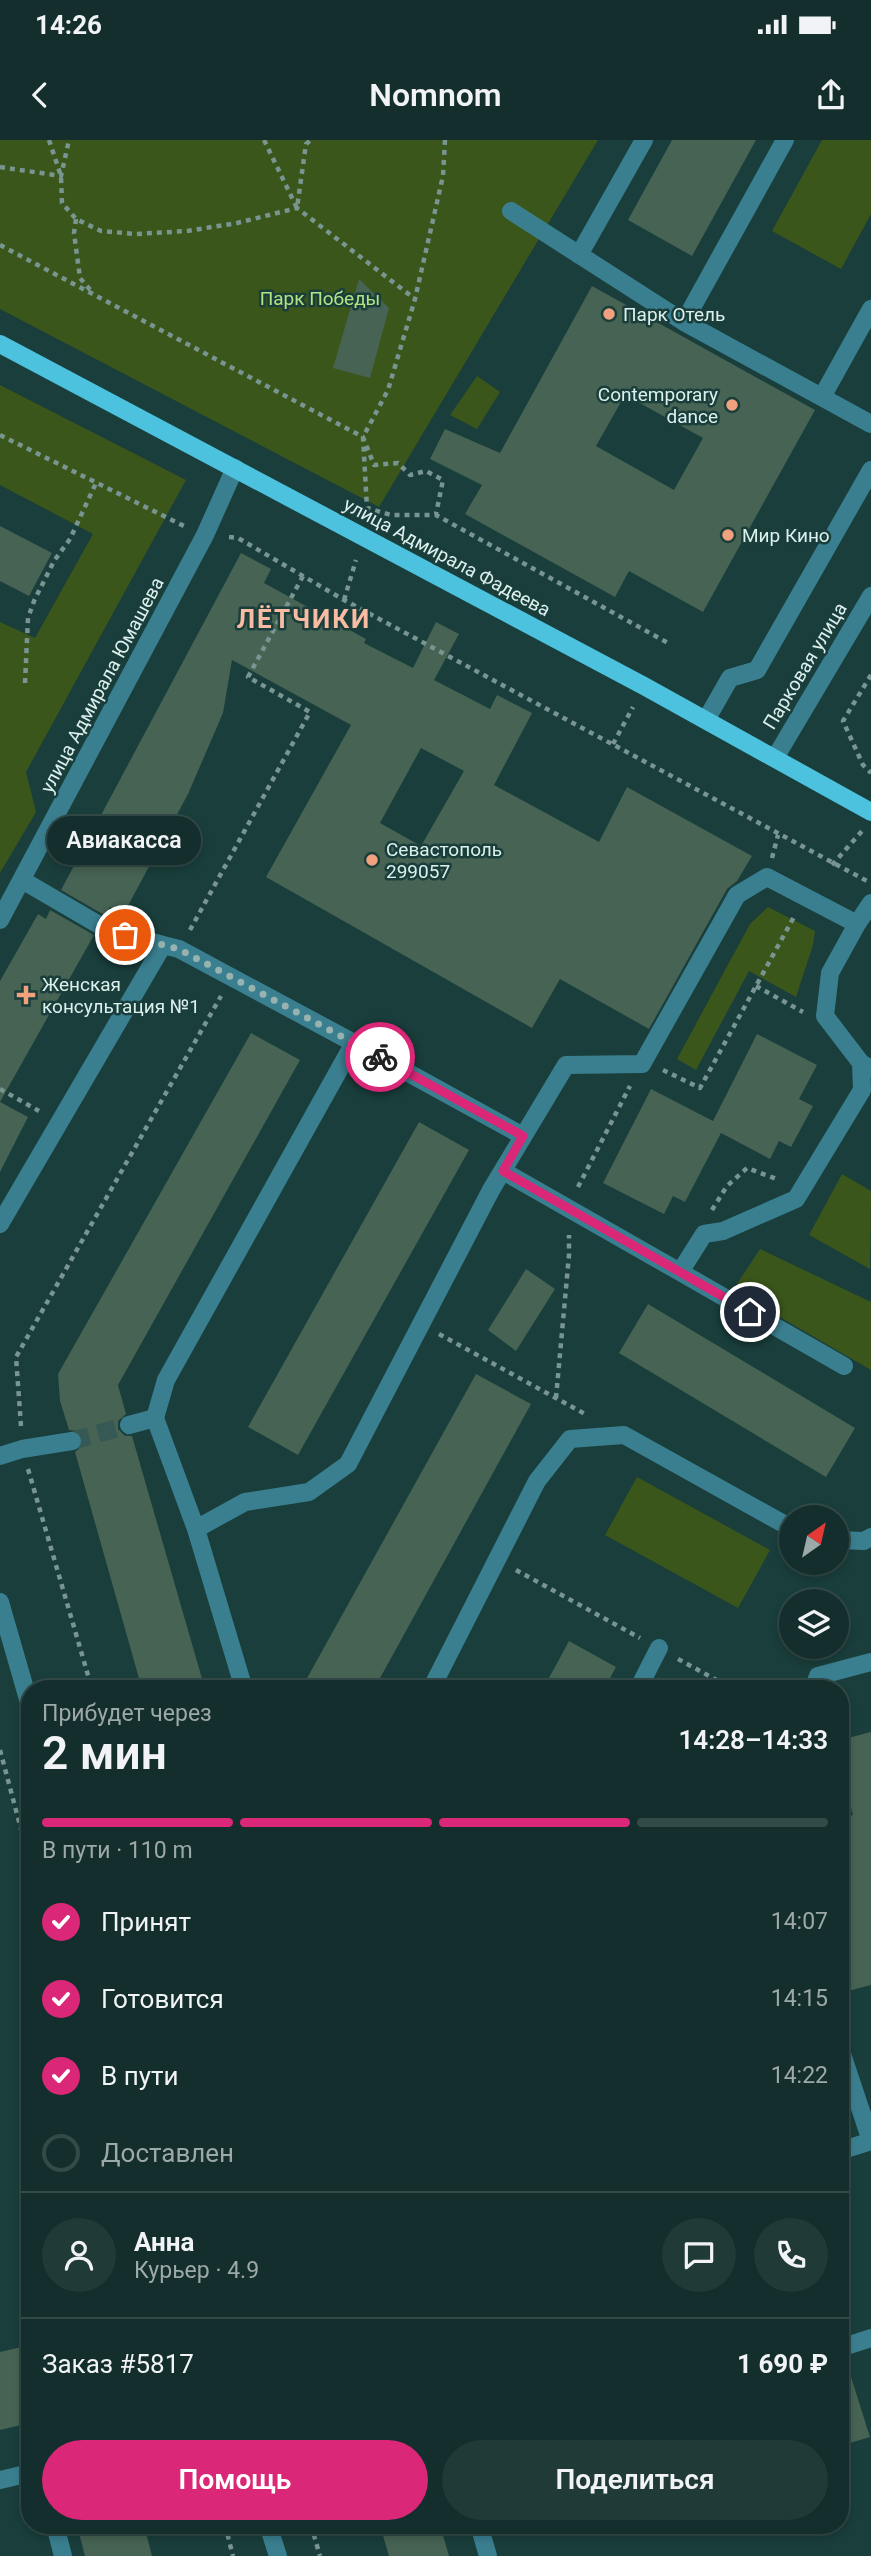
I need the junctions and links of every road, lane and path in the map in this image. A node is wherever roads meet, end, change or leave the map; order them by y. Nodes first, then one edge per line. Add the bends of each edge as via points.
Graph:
1 (49, 140) edge
2 (69, 140) edge
3 (264, 140) edge
4 (310, 140) edge
5 (445, 140) edge
6 (643, 140) edge
7 (785, 140) edge
8 (0, 167) edge
9 (61, 176) junction
10 (297, 208) junction
11 (511, 211) dead end
12 (76, 219) junction
13 (0, 245) edge
14 (579, 255) junction
15 (95, 295) junction
16 (415, 299) junction
17 (871, 309) edge
18 (684, 322) junction
19 (0, 344) edge
20 (822, 397) junction
21 (871, 424) edge
22 (0, 435) edge
23 (363, 437) junction
24 (235, 468) junction
25 (871, 470) edge
26 (96, 483) junction
27 (436, 515) junction
28 (205, 535) junction
29 (356, 560) dead end
30 (303, 576) junction
31 (871, 596) edge
32 (344, 600) junction
33 (668, 643) dead end
34 (871, 675) edge
35 (24, 683) dead end
36 (633, 707) dead end
37 (706, 720) junction
38 (613, 744) junction
39 (775, 758) junction
40 (871, 773) edge
41 (871, 812) edge
42 (862, 831) dead end
43 (778, 835) junction
44 (832, 865) junction
45 (767, 877) junction
46 (22, 880) junction
47 (871, 883) edge
48 (871, 903) edge
49 (799, 908) dead end
50 (0, 920) edge
51 (857, 924) junction
52 (171, 947) junction
53 (232, 977) junction
54 (756, 986) junction
55 (805, 1003) dead end
56 (354, 1043) junction
57 (866, 1066) edge
58 (657, 1067) dead end
59 (629, 1087) dead end
60 (0, 1089) edge
61 (59, 1122) junction
62 (523, 1136) junction
63 (503, 1171) junction
64 (791, 1185) dead end
65 (568, 1208) junction
66 (710, 1214) dead end
67 (0, 1224) edge
68 (680, 1272) junction
69 (420, 1324) junction
70 (844, 1366) dead end
71 (556, 1398) junction
72 (590, 1416) dead end
73 (155, 1418) junction
74 (129, 1425) tunnel mouth
75 (72, 1441) tunnel mouth
76 (22, 1449) junction
77 (0, 1457) edge
78 (779, 1521) edge
79 (196, 1529) junction
80 (871, 1536) edge
81 (849, 1540) edge
82 (496, 1560) junction
83 (1, 1610) edge
84 (659, 1648) junction
85 (871, 1662) edge
86 (22, 1680) edge
87 (89, 1680) edge
88 (241, 1680) edge
89 (436, 1680) edge
90 (643, 1680) edge
91 (717, 1680) edge
92 (822, 1680) edge
93 (0, 1750) edge
94 (21, 1829) edge
95 (849, 2075) edge
96 (871, 2141) edge
97 (849, 2148) edge
98 (871, 2338) edge
99 (849, 2344) edge
100 (21, 2475) edge
101 (0, 2480) edge
102 (57, 2534) edge
103 (227, 2534) edge
104 (271, 2534) edge
105 (314, 2534) edge
106 (481, 2534) edge
107 (63, 2556) edge
108 (233, 2556) edge
109 (278, 2556) edge
110 (320, 2556) edge
111 (488, 2556) edge

1 - 9 path
2 - 9 path
3 - 10 path
4 - 10 path
5 - 16 path via 443,176
6 - 14 street
7 - 18 street
8 - 9 path
9 - 12 path via 62,203
10 - 12 path via 237,223 136,234 100,231
10 - 16 path
11 - 14 street
12 - 15 path via 80,278
13 - 15 path
14 - 18 street
15 - 23 path
16 - 23 path via 388,390
17 - 20 street
18 - 20 street
19 - 24 main road, улица Адмирала Фадеева
20 - 21 street
22 - 26 path
23 - 27 path via 367,508 391,515
23 - 27 path via 374,465 398,463 410,475 426,471 443,480
24 - 28 street, улица Адмирала Юмашева
24 - 37 main road, улица Адмирала Фадеева
25 - 37 street via 757,670 730,678
26 - 28 path
26 - 35 path via 34,601 28,618
27 - 33 path
28 - 30 path via 238,538
28 - 46 street, улица Адмирала Юмашева
29 - 32 path
30 - 32 path
30 - 52 path via 248,677 310,712
31 - 39 street, Парковая улица
32 - 38 path
34 - 40 path via 843,721
36 - 38 path
37 - 39 main road, улица Адмирала Фадеева
38 - 43 path
39 - 41 main road, улица Адмирала Фадеева
42 - 44 path
43 - 44 path
43 - 45 path
44 - 47 path
45 - 51 street
45 - 62 street via 737,895 642,1064 566,1065
46 - 50 street, улица Адмирала Юмашева
46 - 52 street via 106,929
48 - 51 street
49 - 54 path
51 - 57 street via 830,973 825,1016
52 - 53 street
52 - 61 street
53 - 56 street
53 - 76 path via 16,1357
54 - 55 path via 803,1013
54 - 58 path via 700,1088
56 - 62 street
56 - 73 street via 166,1380
57 - 68 street via 862,1090 796,1199 723,1231 704,1234
59 - 65 path
60 - 61 path
61 - 67 street
62 - 63 street
63 - 65 street
63 - 69 street
64 - 66 path via 747,1168 727,1186
65 - 68 street
65 - 71 path via 569,1255
68 - 70 street
69 - 71 path
69 - 79 street via 348,1464 309,1492 245,1502
71 - 72 path
73 - 74 street
73 - 79 street
75 - 76 street
76 - 77 street
76 - 87 path
78 - 82 street via 624,1435 570,1439 537,1481
79 - 88 street
80 - 81 street via 864,1541
82 - 84 path
82 - 89 street
83 - 86 street
84 - 90 street
84 - 91 path
85 - 92 street
93 - 94 path
95 - 96 street
96 - 97 street
98 - 99 street
100 - 101 street
102 - 107 street
103 - 108 path
104 - 109 street
105 - 110 path
106 - 111 street

